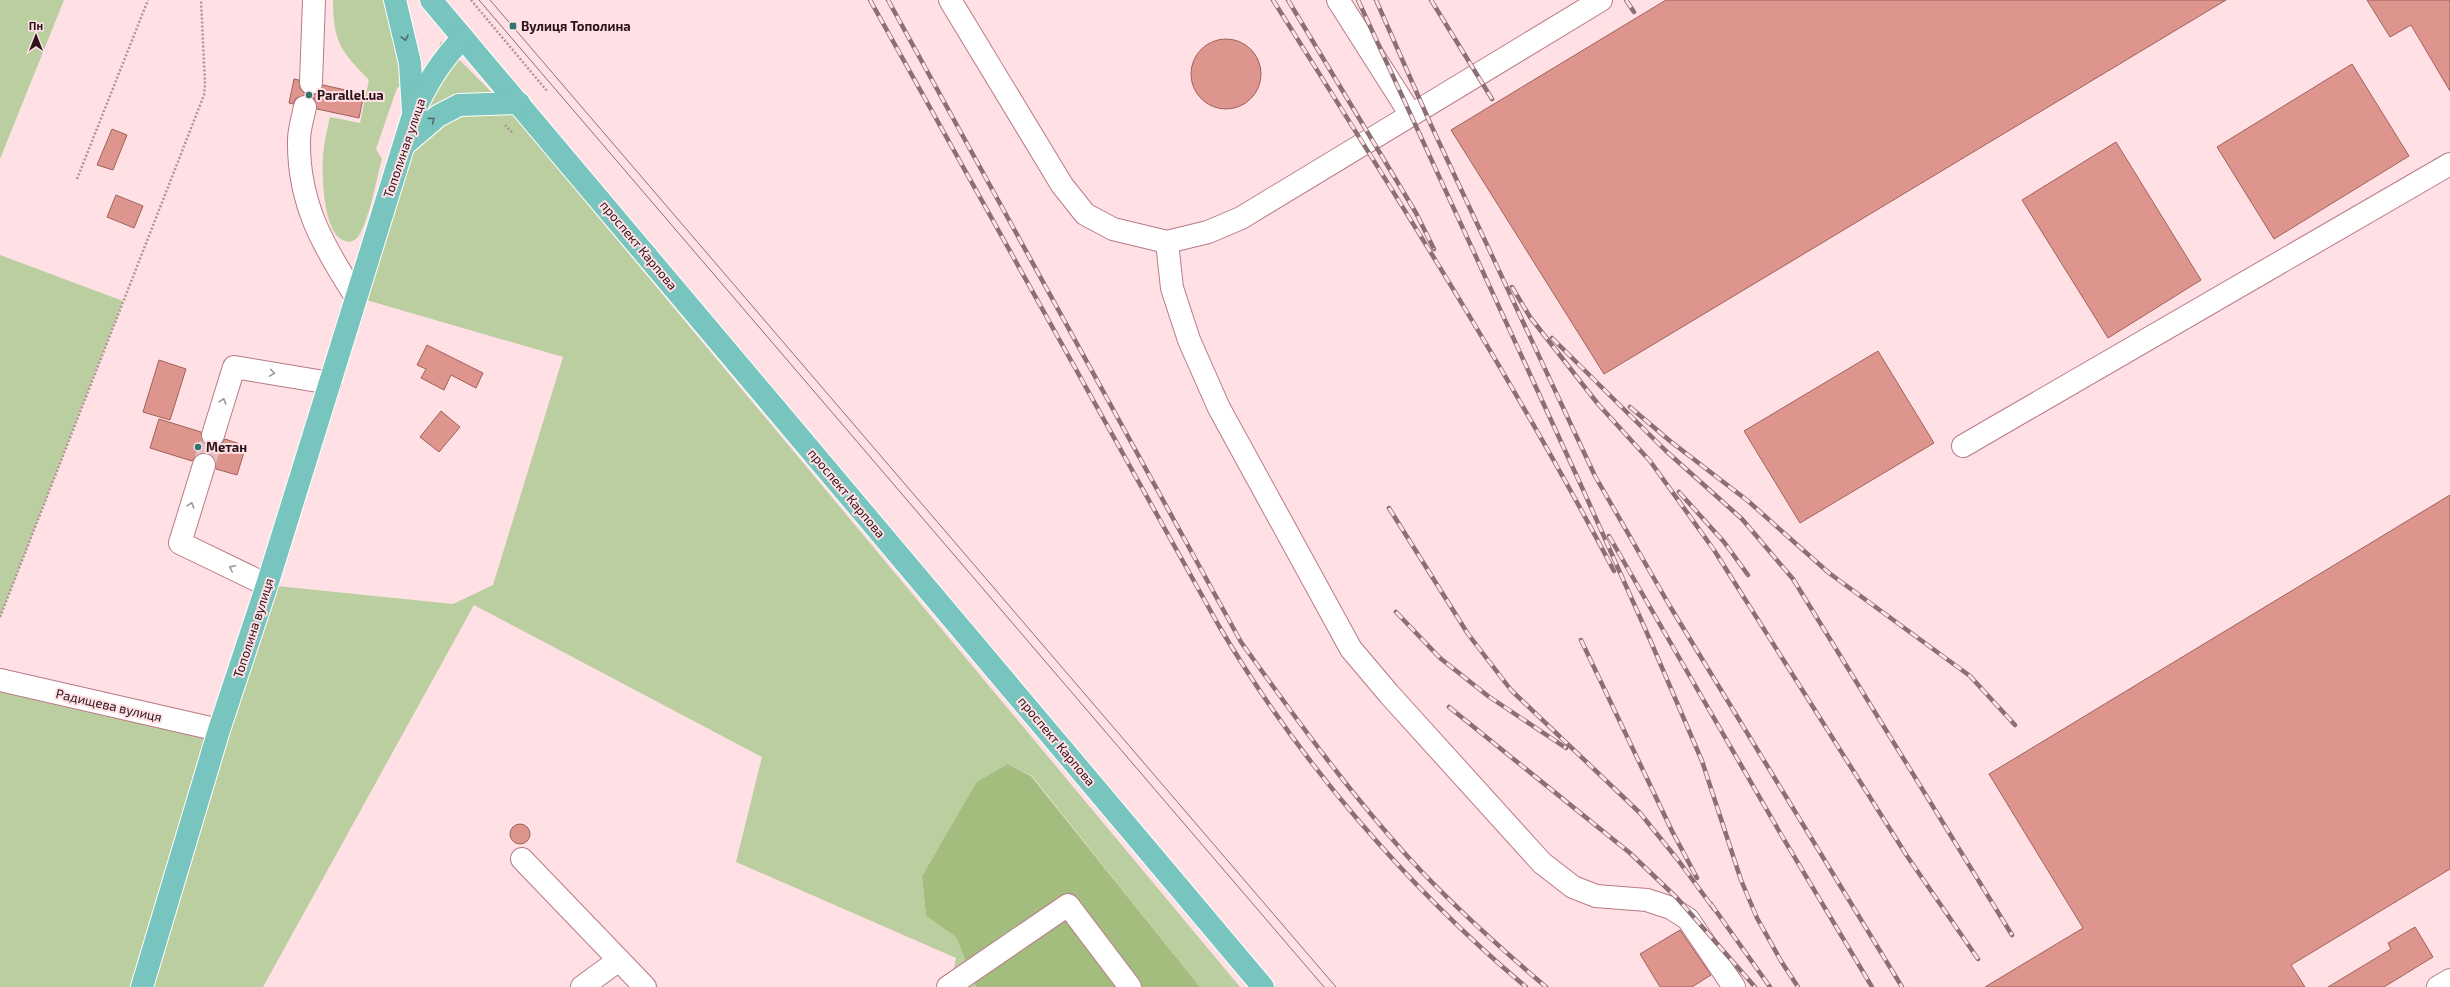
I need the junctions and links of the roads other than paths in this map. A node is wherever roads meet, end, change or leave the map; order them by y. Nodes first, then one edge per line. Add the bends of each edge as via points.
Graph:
1 (314, 0) edge
2 (395, 0) edge
3 (950, 0) edge
4 (1338, 0) edge
5 (1601, 0) edge
6 (440, 4) edge
7 (462, 38) junction
8 (311, 83) dead end
9 (519, 103) junction
10 (305, 107) dead end
11 (413, 115) junction
12 (1411, 115) junction
13 (403, 146) junction
14 (2450, 164) edge
15 (1167, 242) junction
16 (364, 269) joint
17 (356, 297) junction
18 (330, 383) junction
19 (213, 435) tunnel mouth
20 (1963, 446) dead end
21 (204, 465) tunnel mouth
22 (267, 585) junction
23 (0, 680) edge
24 (219, 730) junction
25 (522, 859) dead end
26 (619, 960) junction
27 (2450, 980) edge
28 (142, 987) edge
29 (582, 987) edge
30 (645, 987) edge
31 (948, 987) edge
32 (1130, 987) edge
33 (1263, 987) edge
34 (1734, 987) edge
35 (2438, 987) edge

1 - 8 street
2 -> 11 main road via 410,63
3 - 15 street via 1062,184 1085,214 1113,229
4 - 12 street
5 - 12 street
6 - 7 main road, проспект Карпова
7 - 9 main road, проспект Карпова
7 - 11 main road, Тополиная улица via 447,53 436,70
13 -> 9 main road via 438,116 459,105
9 - 33 main road, проспект Карпова
10 - 17 street via 299,139 301,182 313,223 333,262
11 - 13 main road, Тополиная улица
12 - 15 street via 1241,218 1208,232
13 - 16 main road, Тополиная улица
14 - 20 street
15 - 34 street via 1172,288 1189,340 1219,408 1351,649 1542,864 1573,887 1596,896 1647,900 1671,908 1688,919
16 - 17 main road, Тополина вулиця
17 - 18 main road, Тополина вулиця
19 -> 18 street via 234,367
18 - 22 main road, Тополина вулиця
22 -> 21 street via 180,543
22 - 24 main road, Тополина вулиця
23 - 24 street, Радищева вулиця
24 - 28 main road, Тополина вулиця
25 - 26 street
26 - 29 street
26 - 30 street
27 - 35 street
31 - 32 street via 1068,905

